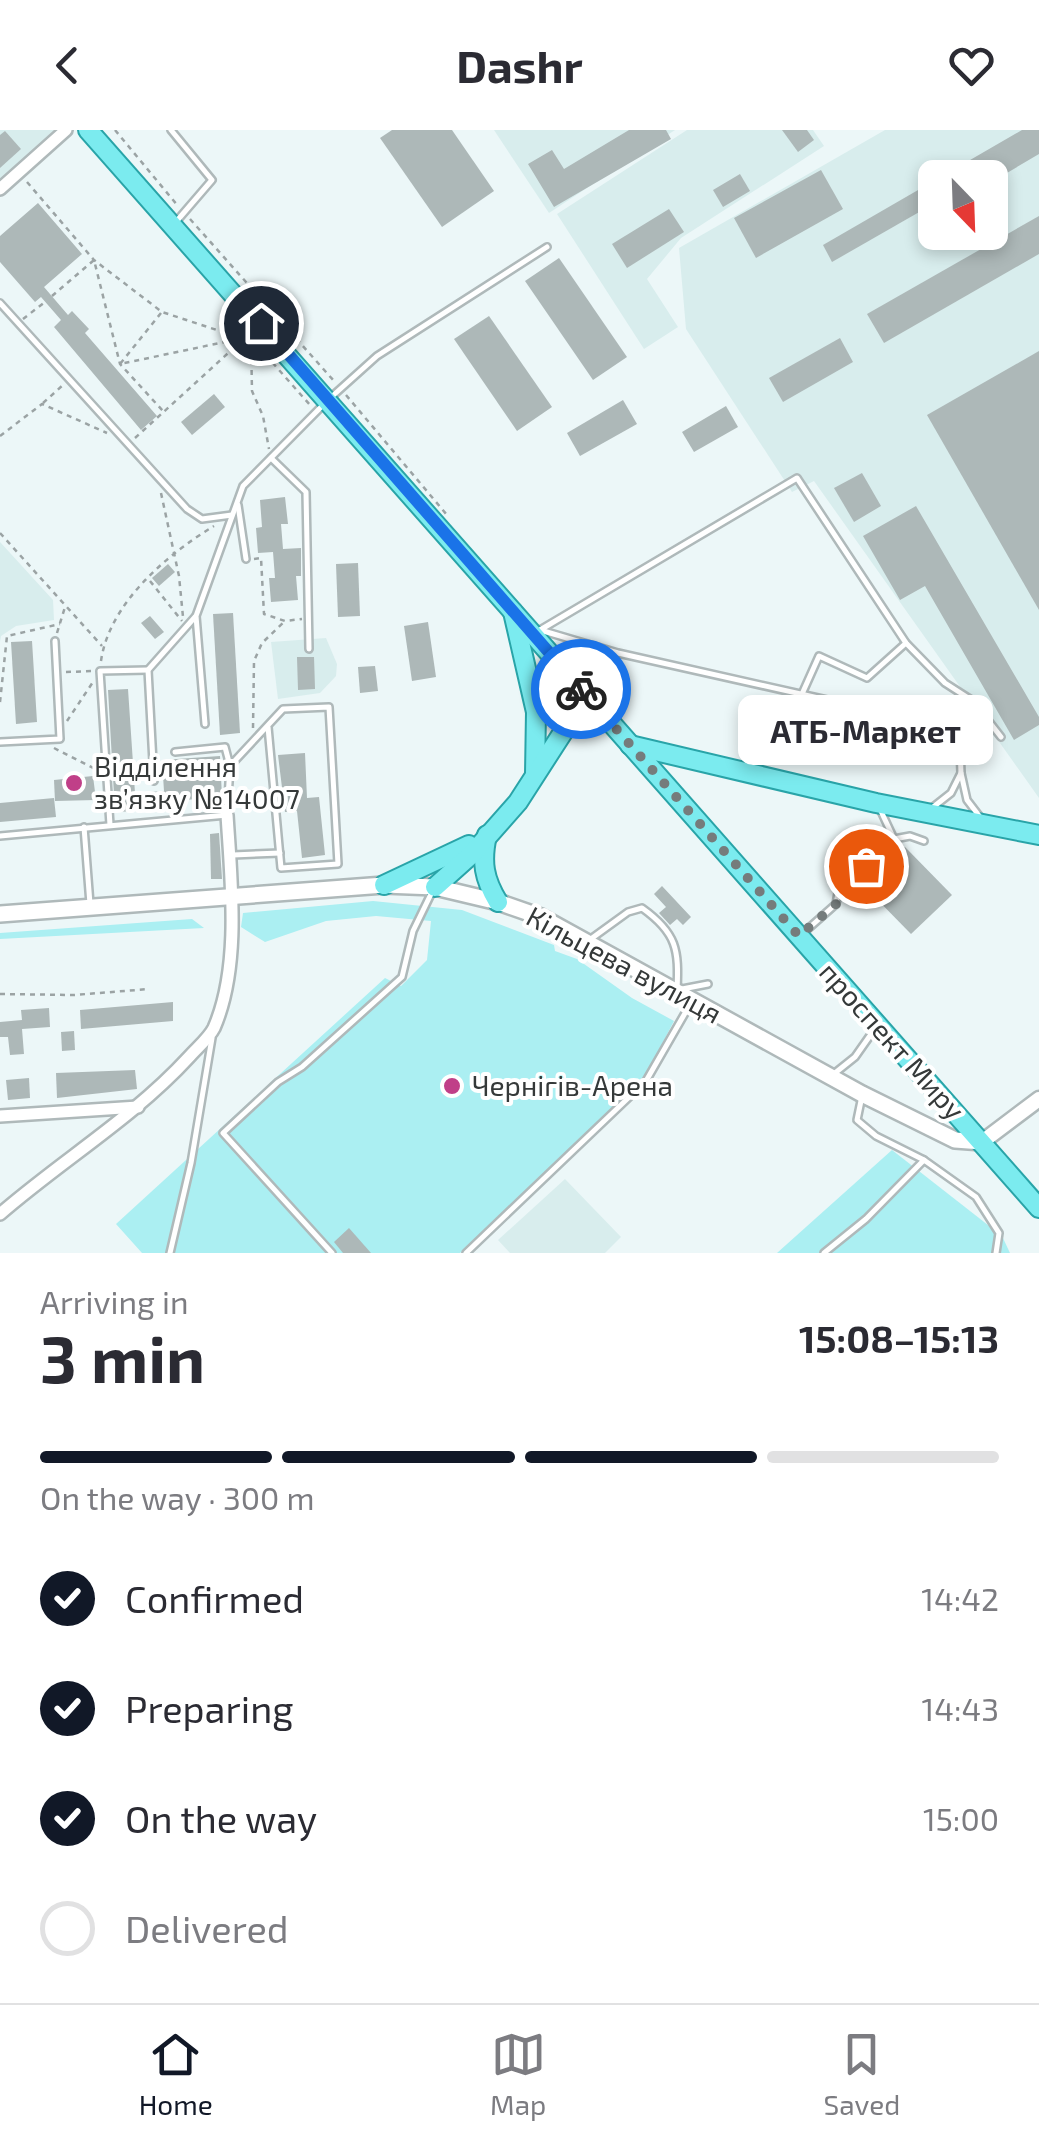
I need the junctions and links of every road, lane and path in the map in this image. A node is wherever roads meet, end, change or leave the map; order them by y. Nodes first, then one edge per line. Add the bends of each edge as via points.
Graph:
1 (66, 130) edge
2 (88, 130) edge
3 (115, 130) edge
4 (171, 130) edge
5 (18, 172) junction
6 (0, 188) edge
7 (178, 219) junction
8 (547, 247) dead end
9 (94, 260) junction
10 (52, 296) dead end
11 (45, 302) dead end
12 (0, 303) edge
13 (162, 312) junction
14 (18, 323) junction
15 (243, 338) junction
16 (251, 339) junction
17 (120, 364) junction
18 (70, 380) junction
19 (328, 400) junction
20 (42, 404) junction
21 (164, 412) junction
22 (0, 436) edge
23 (130, 444) junction
24 (271, 458) junction
25 (158, 482) dead end
26 (237, 502) junction
27 (232, 515) junction
28 (455, 523) dead end
29 (0, 533) edge
30 (175, 555) junction
31 (246, 559) joint
32 (148, 580) junction
33 (66, 606) junction
34 (512, 610) junction
35 (196, 616) junction
36 (308, 618) junction
37 (285, 620) junction
38 (60, 624) junction
39 (185, 624) junction
40 (540, 630) junction
41 (55, 640) joint
42 (906, 643) junction
43 (103, 647) junction
44 (309, 650) dead end
45 (148, 670) junction
46 (100, 671) junction
47 (56, 672) junction
48 (802, 694) junction
49 (586, 695) junction
50 (0, 702) edge
51 (205, 724) dead end
52 (268, 727) junction
53 (60, 733) junction
54 (253, 734) dead end
55 (1001, 736) dead end
56 (38, 740) junction
57 (0, 742) edge
58 (630, 745) junction
59 (175, 752) dead end
60 (230, 766) junction
61 (961, 774) junction
62 (106, 775) junction
63 (535, 780) junction
64 (154, 781) dead end
65 (876, 803) junction
66 (898, 807) junction
67 (925, 812) junction
68 (226, 815) junction
69 (110, 825) junction
70 (889, 826) junction
71 (995, 826) junction
72 (84, 827) junction
73 (488, 835) junction
74 (1039, 835) edge
75 (0, 836) edge
76 (894, 840) junction
77 (924, 841) dead end
78 (280, 853) junction
79 (230, 856) junction
80 (384, 885) junction
81 (435, 887) junction
82 (232, 897) junction
83 (498, 902) junction
84 (90, 906) junction
85 (0, 914) edge
86 (799, 936) junction
87 (588, 941) junction
88 (708, 984) dead end
89 (149, 989) dead end
90 (677, 990) junction
91 (0, 994) edge
92 (693, 998) junction
93 (877, 1025) junction
94 (213, 1030) junction
95 (827, 1076) junction
96 (862, 1094) junction
97 (1039, 1099) edge
98 (138, 1107) junction
99 (0, 1116) edge
100 (982, 1142) junction
101 (924, 1160) junction
102 (535, 1190) junction
103 (543, 1199) dead end
104 (1039, 1208) edge
105 (0, 1214) edge
106 (170, 1253) edge
107 (332, 1253) edge
108 (466, 1253) edge
109 (824, 1253) edge
110 (996, 1253) edge

1 - 5 street
2 - 7 main road, проспект Миру
3 - 7 path
4 - 7 lane via 212,180
5 - 6 street
5 - 9 path
7 - 19 main road, проспект Миру
7 - 19 path
8 - 19 lane via 377,356
9 - 10 path
9 - 13 path
9 - 17 path
11 - 14 path
12 - 14 lane
13 - 15 path
13 - 17 path
14 - 18 lane
15 - 16 path
15 - 17 path
15 - 21 path
16 - 19 path
16 - 24 path via 252,391
17 - 21 path
18 - 20 path
18 - 23 lane
19 - 24 lane
19 - 28 path
19 - 34 main road, проспект Миру
20 - 22 path
20 - 23 path
21 - 23 path
23 - 27 lane via 187,509 202,519
24 - 26 lane
24 - 36 lane via 306,492
25 - 30 path
26 - 27 lane
26 - 31 lane
27 - 30 path
27 - 35 lane
29 - 33 path
30 - 32 path
30 - 39 path
31 - 37 path via 260,558 264,614
32 - 39 path
32 - 43 path via 112,619
33 - 38 path
33 - 43 path
34 - 40 lane
34 - 49 main road, проспект Миру
34 - 63 main road via 536,712
35 - 39 lane
35 - 51 lane
36 - 37 path
36 - 44 lane
37 - 54 path via 254,661
38 - 41 path
38 - 50 path via 7,636
39 - 45 lane
40 - 42 lane via 798,478
40 - 48 lane
41 - 47 lane
42 - 48 lane via 867,678 819,656
42 - 55 lane via 973,701
43 - 46 path
45 - 46 lane
45 - 64 lane
46 - 47 path
46 - 53 path
46 - 62 lane
47 - 53 lane
48 - 61 lane via 951,733 960,747
49 - 58 main road, проспект Миру
49 - 63 main road
52 - 60 lane
52 - 78 lane
52 - 78 lane via 282,709 330,706 338,864 281,868
53 - 56 lane via 60,739
56 - 57 lane
56 - 62 path
58 - 65 main road
58 - 86 main road, проспект Миру
59 - 60 lane via 225,747
60 - 68 lane
61 - 67 lane via 951,793
61 - 71 lane via 966,800
62 - 69 lane
63 - 73 main road
65 - 66 main road
65 - 70 lane
66 - 67 main road
66 - 70 lane
67 - 71 main road
68 - 69 lane
68 - 79 street
69 - 72 lane
70 - 76 lane
71 - 74 main road
72 - 75 lane
72 - 84 lane
73 - 80 main road
73 - 81 main road
73 - 83 main road via 484,869
76 - 77 lane
76 - 86 lane
78 - 79 lane
79 - 82 street
80 - 81 main road, Кільцева вулиця
80 - 82 main road, Кільцева вулиця
81 - 83 main road, Кільцева вулиця
81 - 107 lane via 413,931 402,977 222,1133
82 - 84 main road, Кільцева вулиця
82 - 94 street via 230,964
83 - 87 main road, Кільцева вулиця
84 - 85 main road, Кільцева вулиця
86 - 93 main road, проспект Миру
87 - 90 main road, Кільцева вулиця
87 - 90 lane via 642,908 676,946
88 - 90 lane
89 - 91 path
90 - 92 main road, Кільцева вулиця
92 - 95 main road, Кільцева вулиця
92 - 102 lane via 646,1081
93 - 95 lane via 855,1057
93 - 100 main road, проспект Миру
94 - 98 street
94 - 106 lane
95 - 96 main road, Кільцева вулиця
96 - 100 main road, Кільцева вулиця via 955,1140
96 - 101 lane via 857,1120
97 - 100 street
98 - 99 street
98 - 105 street
100 - 104 main road, проспект Миру
101 - 109 lane
101 - 110 lane via 976,1197 999,1233
102 - 103 lane
102 - 108 lane

